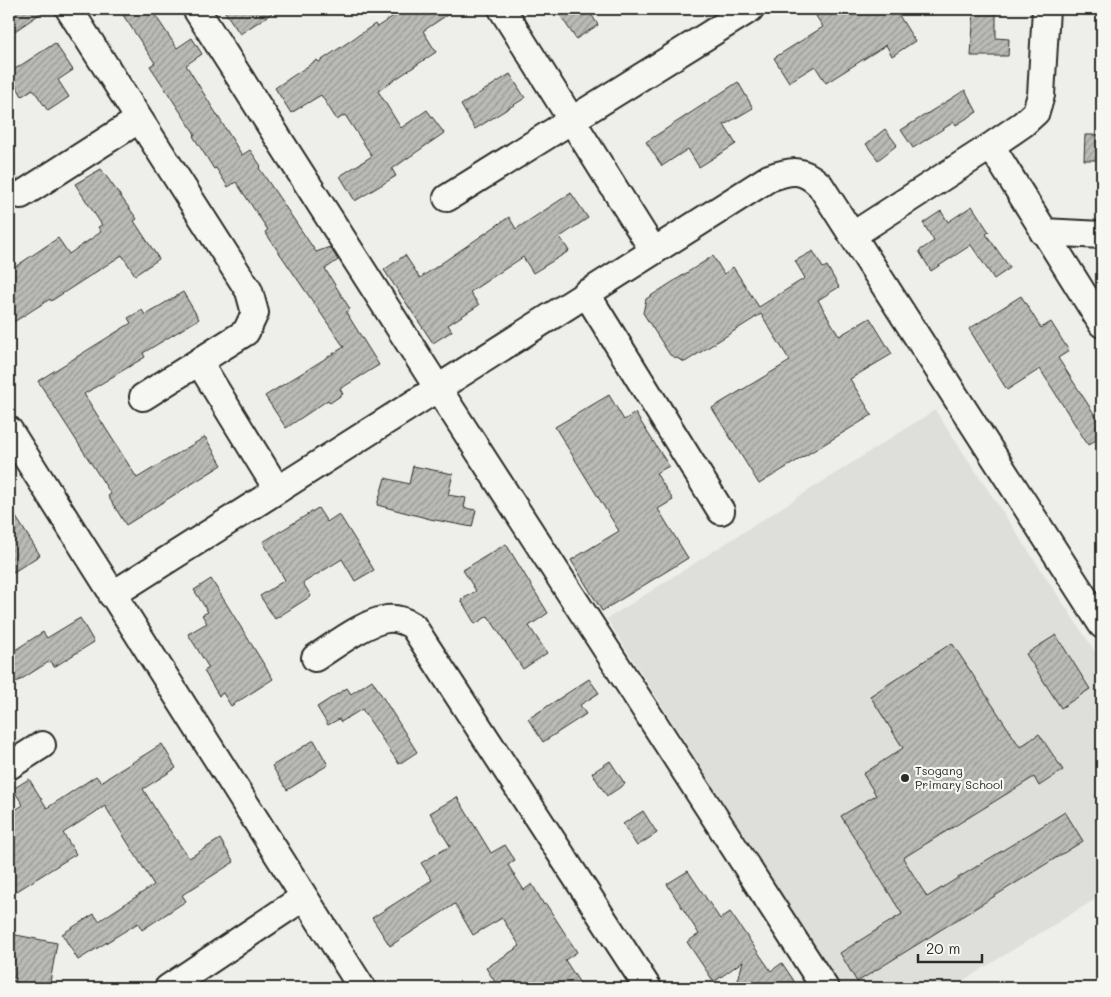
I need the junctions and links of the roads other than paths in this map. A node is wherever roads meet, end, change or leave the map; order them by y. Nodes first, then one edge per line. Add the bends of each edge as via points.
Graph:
1 (69, 9) edge
2 (196, 9) edge
3 (502, 9) edge
4 (750, 9) edge
5 (1046, 9) edge
6 (138, 120) junction
7 (574, 121) junction
8 (991, 146) junction
9 (21, 195) dead end
10 (447, 198) dead end
11 (1043, 232) junction
12 (853, 235) junction
13 (1102, 235) edge
14 (653, 250) junction
15 (586, 294) junction
16 (1102, 324) edge
17 (199, 362) junction
18 (436, 387) junction
19 (143, 397) dead end
20 (12, 443) edge
21 (277, 489) junction
22 (721, 511) dead end
23 (112, 595) junction
24 (1102, 625) edge
25 (315, 658) dead end
26 (42, 744) dead end
27 (9, 766) edge
28 (304, 897) junction
29 (168, 988) edge
30 (362, 988) edge
31 (648, 988) edge
32 (825, 988) edge

1 - 6 street
2 - 18 street
3 - 7 street
4 - 7 street
5 - 8 street via 1041,94 1036,112
6 - 9 street
6 - 17 street via 249,291 255,313 246,332
7 - 10 street
7 - 14 street
8 - 11 street
8 - 12 street
11 - 13 street
11 - 16 street
12 - 14 street via 820,185 798,171 769,178
12 - 24 street
14 - 15 street
15 - 18 street
15 - 22 street
17 - 19 street
17 - 21 street
18 - 21 street
18 - 32 street
20 - 23 street
21 - 23 street
23 - 28 street
25 - 31 street via 387,619 401,619 413,626
26 - 27 street
28 - 29 street
28 - 30 street

